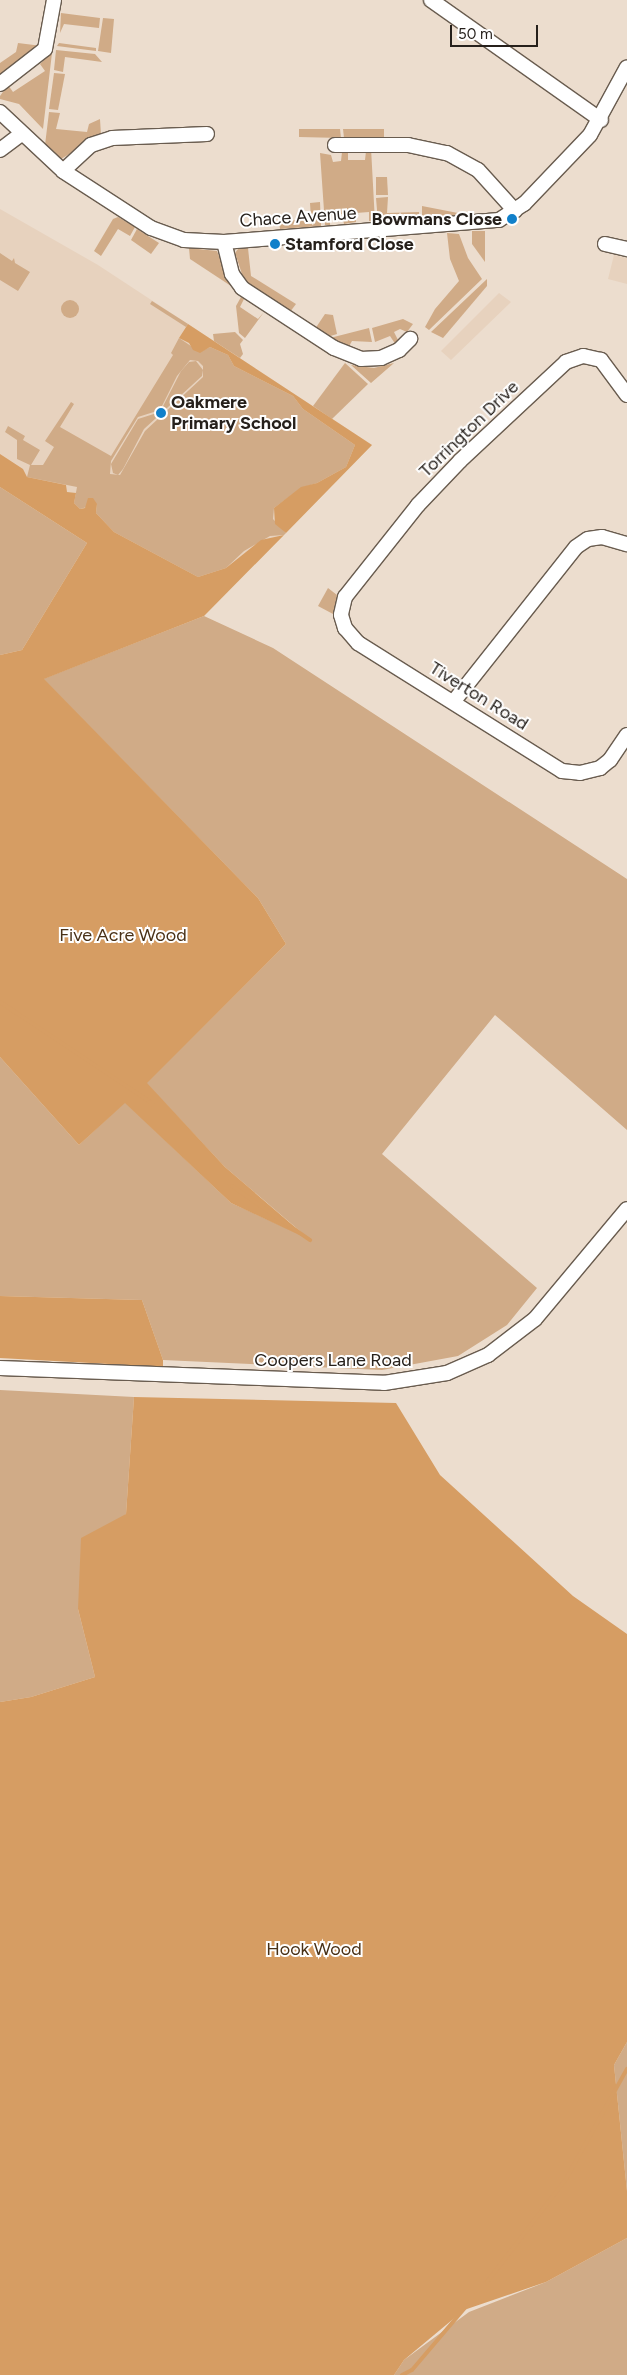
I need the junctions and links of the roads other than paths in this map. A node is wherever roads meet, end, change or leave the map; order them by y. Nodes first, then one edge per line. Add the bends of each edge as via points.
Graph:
1 (54, 0) edge
2 (431, 0) edge
3 (627, 67) edge
4 (0, 84) edge
5 (0, 112) edge
6 (601, 120) junction
7 (21, 134) junction
8 (207, 134) dead end
9 (335, 144) dead end
10 (0, 150) edge
11 (63, 172) junction
12 (515, 211) junction
13 (224, 242) junction
14 (605, 244) dead end
15 (627, 249) edge
16 (410, 339) dead end
17 (627, 395) edge
18 (627, 544) edge
19 (350, 590) joint
20 (454, 701) junction
21 (627, 735) edge
22 (627, 1209) edge
23 (0, 1368) edge

1 - 4 street via 45,49
2 - 6 street
3 - 6 street, Chace Avenue
5 - 7 street, Chace Avenue
6 - 12 street, Chace Avenue via 572,156
7 - 10 street
7 - 11 street, Chace Avenue
8 - 11 street via 112,138 91,146
9 - 12 street via 408,145 447,153 478,170
11 - 13 street, Chace Avenue via 168,235
12 - 13 street, Chace Avenue via 498,220 484,222
13 - 16 street via 232,274 242,288 334,348 362,359 381,358 399,350
14 - 15 street
17 - 19 street, Torrington Drive via 601,360 583,356 566,362 460,461 418,506
18 - 20 street via 602,537 576,547
19 - 20 street, Tiverton Road via 341,615 353,639
20 - 21 street, Tiverton Road via 571,773 600,768 610,760
22 - 23 street, Coopers Lane Road via 534,1319 488,1356 447,1373 384,1383

